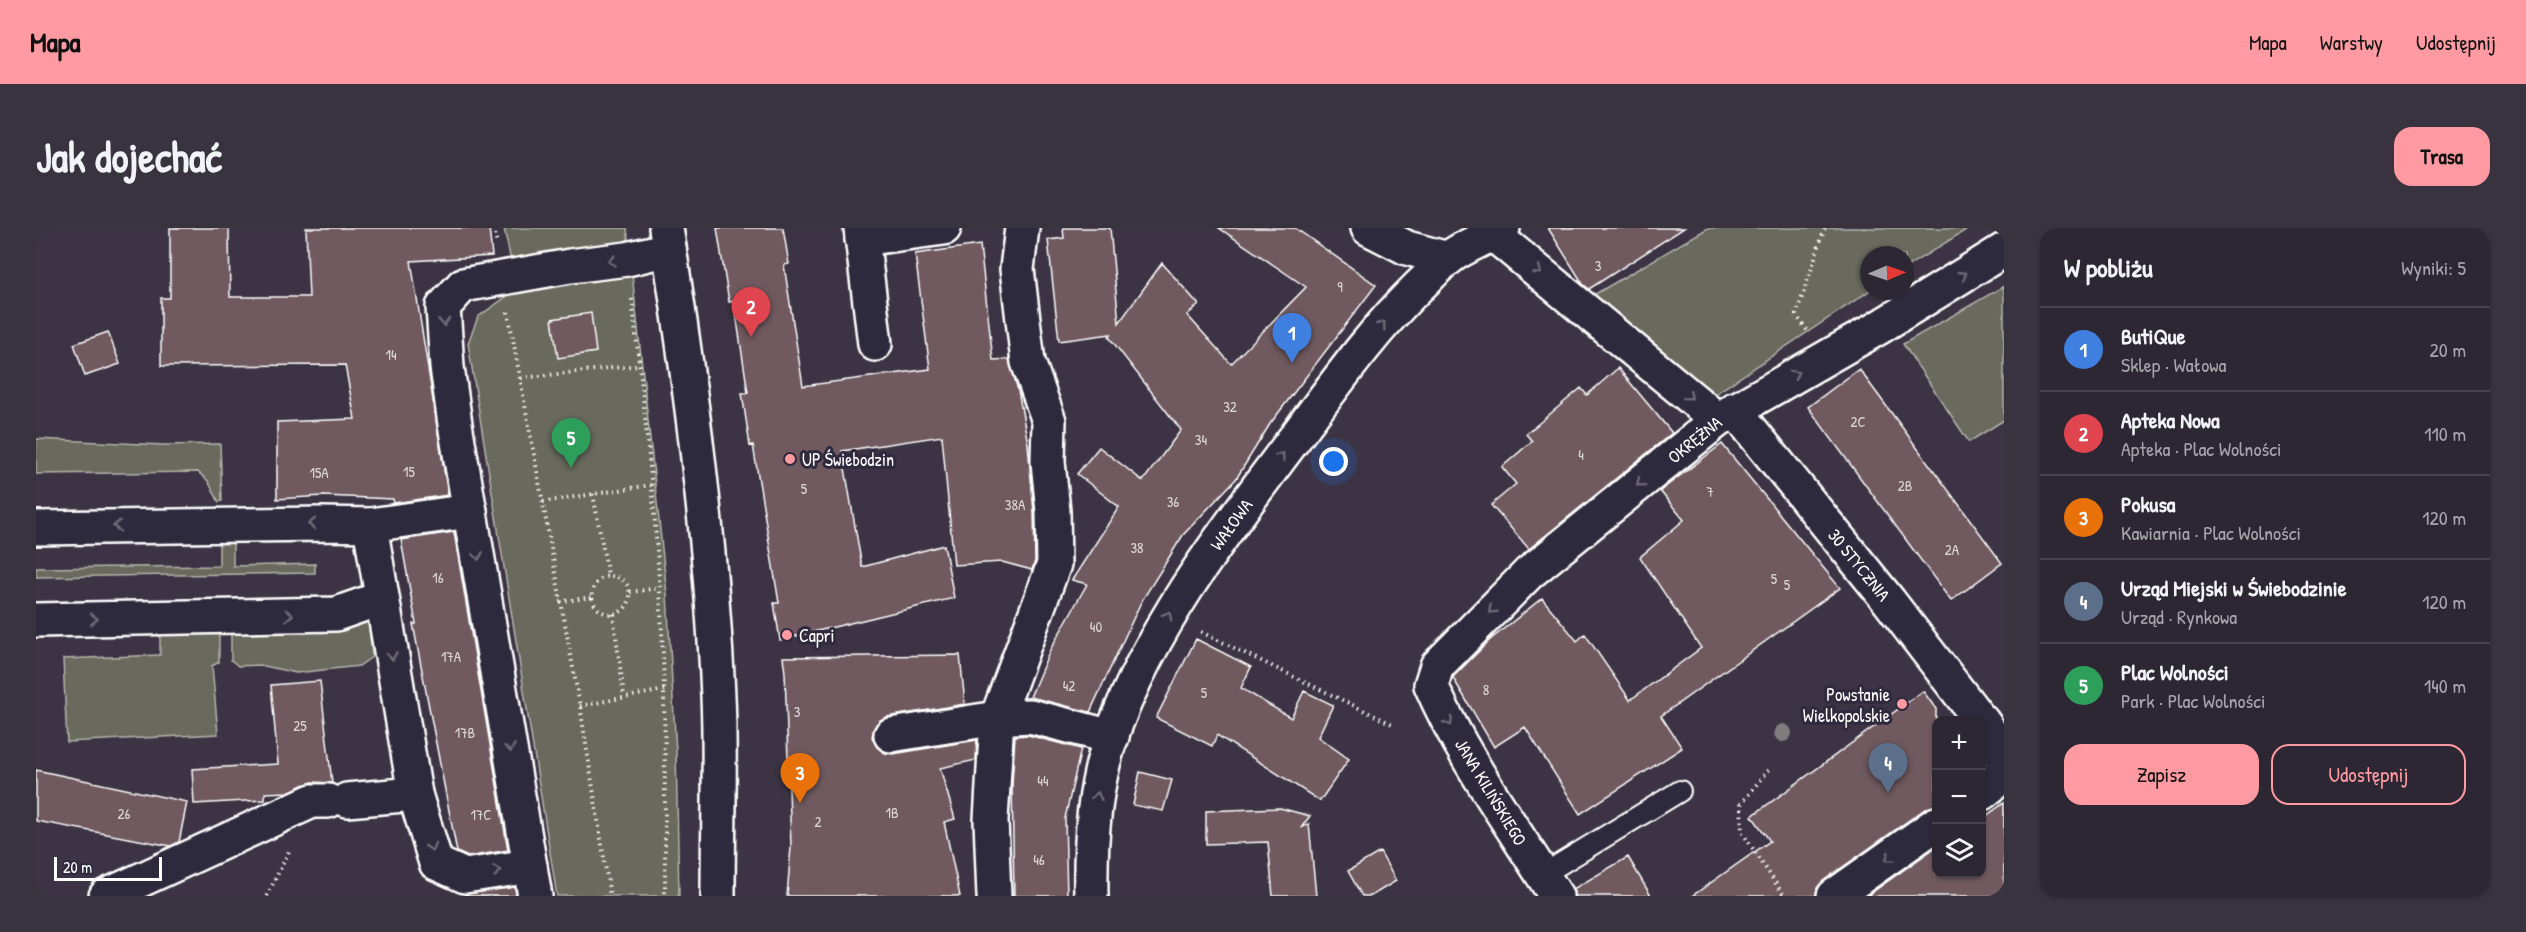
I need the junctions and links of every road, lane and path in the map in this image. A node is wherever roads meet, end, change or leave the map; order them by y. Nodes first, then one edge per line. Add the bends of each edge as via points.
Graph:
1 (944, 228) edge
2 (1022, 228) edge
3 (1368, 228) edge
4 (1825, 228) edge
5 (1498, 231) edge
6 (862, 234) edge
7 (667, 239) edge
8 (2004, 250) edge
9 (1448, 259) junction
10 (502, 278) junction
11 (632, 299) dead end
12 (1812, 336) dead end
13 (875, 344) dead end
14 (640, 365) junction
15 (521, 378) junction
16 (1732, 410) junction
17 (651, 485) junction
18 (593, 494) junction
19 (543, 502) junction
20 (470, 511) junction
21 (370, 525) junction
22 (36, 528) edge
23 (608, 575) junction
24 (659, 588) junction
25 (630, 592) junction
26 (592, 597) junction
27 (382, 598) junction
28 (560, 602) junction
29 (613, 614) junction
30 (1167, 616) junction
31 (36, 620) edge
32 (1431, 685) joint
33 (664, 690) junction
34 (624, 696) junction
35 (580, 706) junction
36 (1977, 716) edge
37 (997, 718) junction
38 (1392, 724) dead end
39 (1986, 727) edge
40 (891, 735) dead end
41 (1112, 737) junction
42 (2004, 764) edge
43 (1768, 770) dead end
44 (1986, 790) edge
45 (1680, 791) dead end
46 (415, 794) junction
47 (1932, 827) edge
48 (532, 881) edge
49 (1549, 885) edge
50 (106, 896) edge
51 (610, 896) edge
52 (665, 896) edge
53 (718, 896) edge
54 (994, 896) edge
55 (1091, 896) edge
56 (1784, 896) edge
57 (1834, 896) edge

1 - 6 street
2 - 37 street via 1017,269 1028,362 1049,421 1054,564
3 - 9 street via 1407,248
4 - 12 path via 1796,315
5 - 9 street, WAŁOWA
5 -> 16 street, 30 STYCZNIA
6 - 13 street
7 -> 10 street via 627,259
7 - 53 street via 699,453 711,585 718,698
16 -> 8 street, OKRĘŻNA via 1878,328
30 -> 9 street, WAŁOWA via 1204,558 1345,370 1389,316
10 - 15 path
10 -> 20 street via 463,285 443,307 447,367
11 - 14 path
14 - 15 path
14 - 17 path
15 - 19 path
16 -> 32 street, OKRĘŻNA via 1529,573 1437,666
16 - 36 street, 30 STYCZNIA via 1889,601
17 - 18 path
17 - 24 path
18 - 19 path
18 - 23 path
19 - 28 path
20 - 21 street
20 -> 48 street
21 -> 22 street
21 - 27 street
23 - 25 path via 626,581
23 - 26 path via 593,586
24 - 25 path
24 - 33 path
25 - 29 path via 629,603
26 - 28 path
26 - 29 path via 601,612
31 -> 27 street via 336,614
27 -> 46 street
28 - 35 path
29 - 34 path
30 - 38 path
30 - 41 street, WAŁOWA
32 -> 49 street, JANA KILIŃSKIEGO via 1469,758
33 - 34 path
33 - 52 path
34 - 35 path
35 - 51 path
37 - 40 street
37 - 41 street via 1030,716
37 - 54 street via 991,820
39 - 42 street, 30 STYCZNIA
55 -> 41 street, WAŁOWA via 1095,802
42 - 44 street
43 - 56 path via 1741,804 1742,832
45 - 49 lane
46 -> 48 street via 436,863 465,876
46 - 50 street via 312,801
47 -> 57 street

